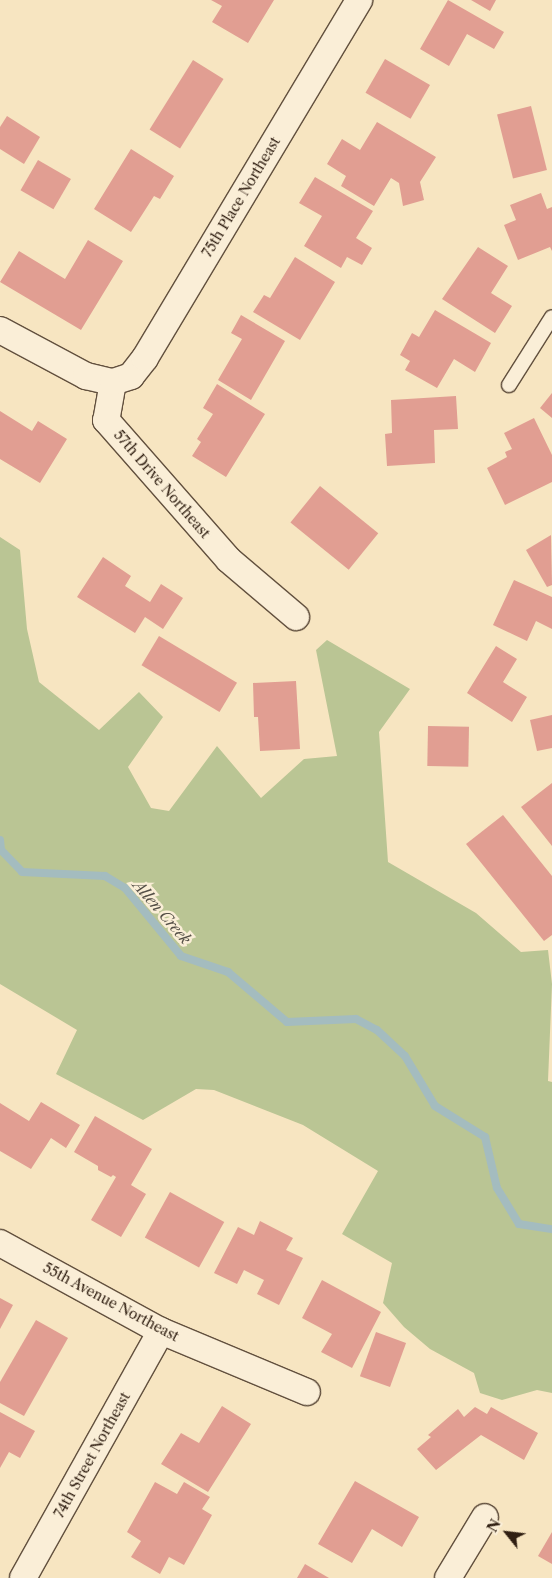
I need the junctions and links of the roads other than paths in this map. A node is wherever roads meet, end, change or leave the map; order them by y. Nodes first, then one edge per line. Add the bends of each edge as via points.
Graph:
1 (359, 0) edge
2 (552, 317) edge
3 (0, 330) edge
4 (113, 382) junction
5 (509, 385) dead end
6 (296, 617) dead end
7 (0, 1243) edge
8 (161, 1331) junction
9 (307, 1392) dead end
10 (485, 1517) dead end
11 (23, 1578) edge
12 (448, 1578) edge

1 - 4 street, 75th Place Northeast via 145,358 130,376
2 - 5 lane
3 - 4 street via 86,376
4 - 6 street, 57th Drive Northeast via 106,420 229,560
7 - 8 street, 55th Avenue Northeast
8 - 9 street, 55th Avenue Northeast
8 - 11 street, 74th Street Northeast
10 - 12 street

